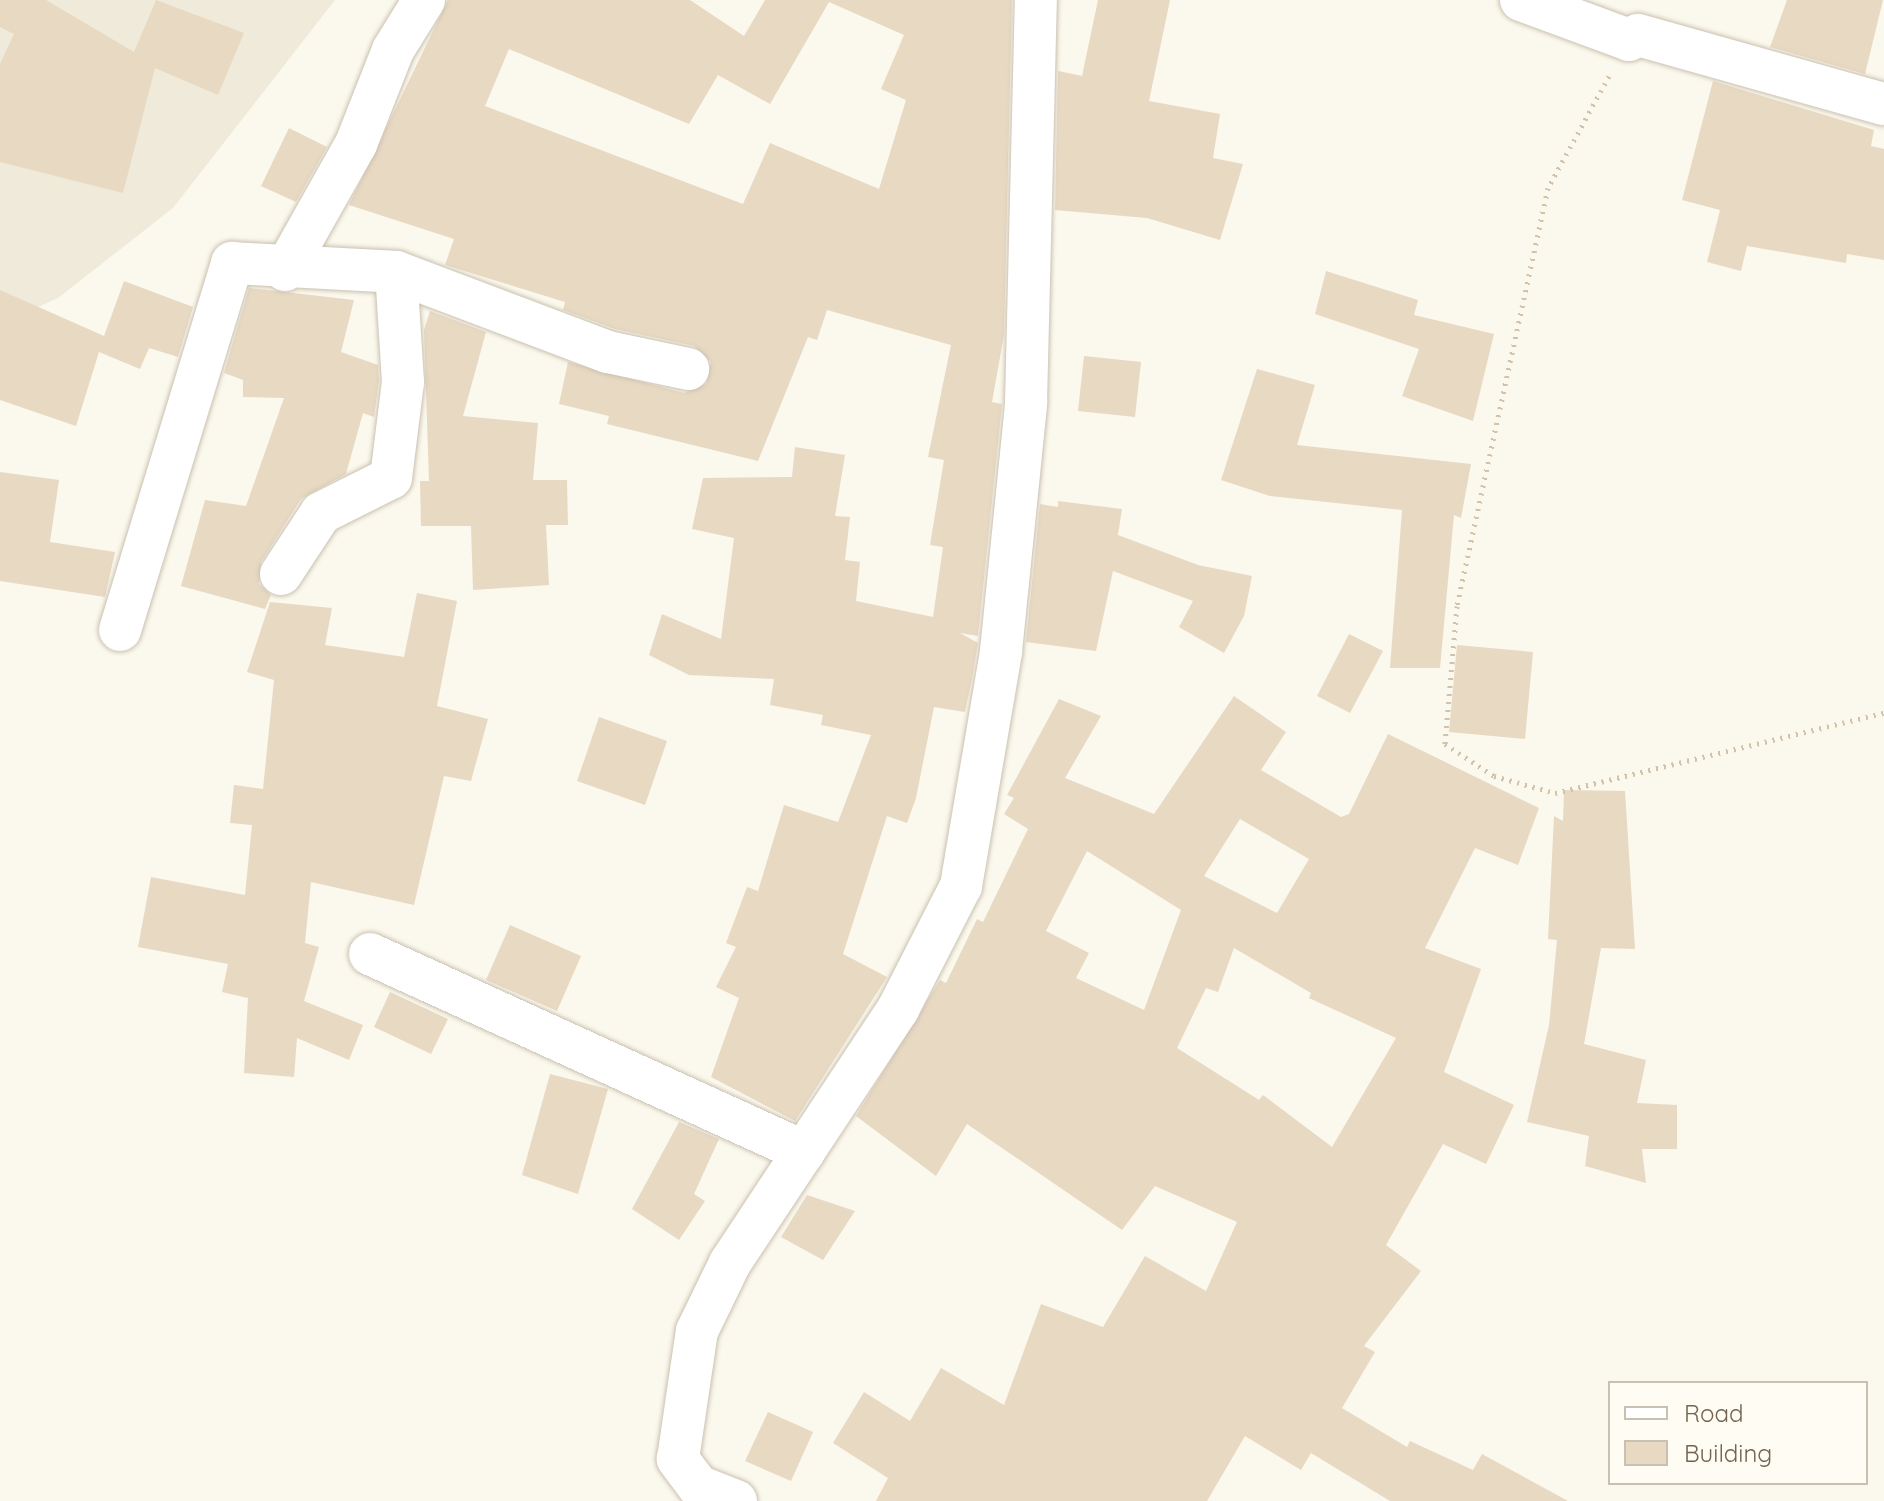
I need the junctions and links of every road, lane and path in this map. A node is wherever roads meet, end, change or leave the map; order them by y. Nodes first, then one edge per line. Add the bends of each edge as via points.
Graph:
1 (424, 0) edge
2 (1036, 0) edge
3 (1521, 0) edge
4 (1629, 40) junction
5 (1884, 104) edge
6 (285, 270) junction
7 (396, 272) junction
8 (688, 369) dead end
9 (281, 574) dead end
10 (120, 630) dead end
11 (1884, 713) edge
12 (370, 954) dead end
13 (804, 1152) junction
14 (736, 1501) edge

1 - 6 street via 393,50 356,144
2 - 13 street via 1026,403 1001,651 961,886 898,1009
3 - 4 street
4 - 5 street via 1638,35
4 - 11 path via 1548,188 1457,606 1445,744 1494,776 1555,793
6 - 7 street
6 - 10 street via 239,260 224,273
7 - 8 street via 608,352
7 - 9 street via 403,382 391,478 321,513
12 - 13 street
13 - 14 street via 730,1263 697,1331 678,1459 698,1486

